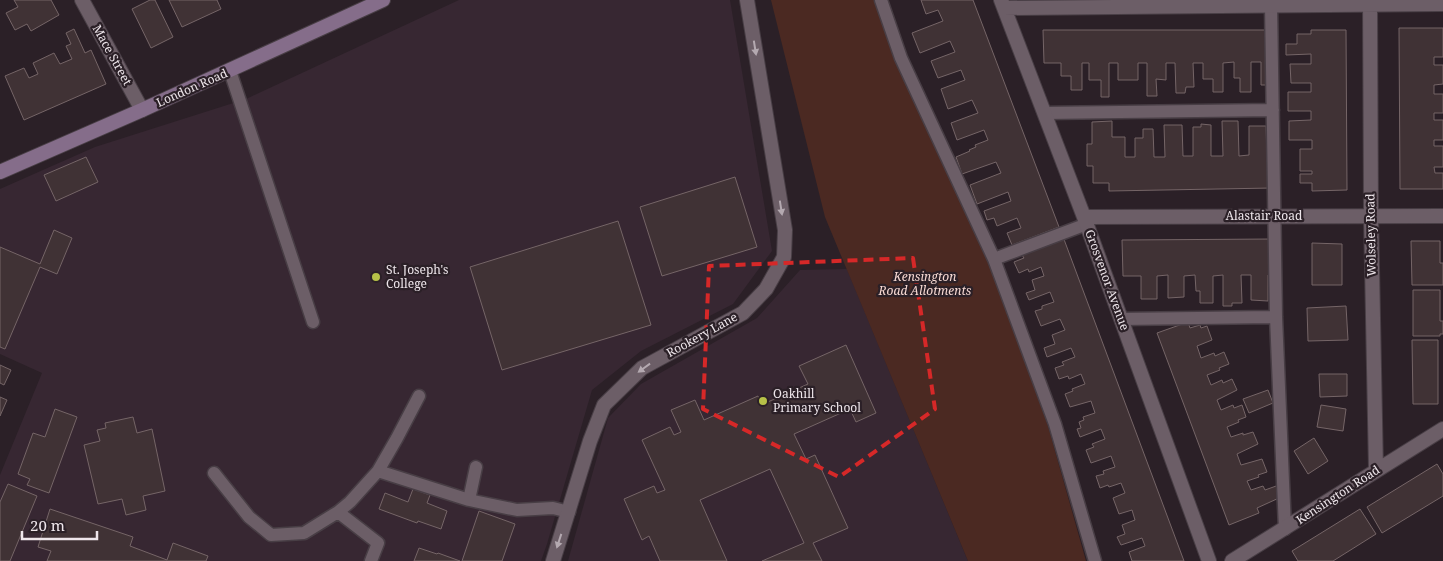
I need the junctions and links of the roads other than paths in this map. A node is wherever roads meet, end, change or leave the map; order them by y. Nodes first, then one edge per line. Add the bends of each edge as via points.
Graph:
1 (82, 0) edge
2 (383, 0) edge
3 (747, 0) edge
4 (881, 0) edge
5 (1370, 2) edge
6 (1002, 4) edge
7 (1443, 4) edge
8 (1271, 5) junction
9 (230, 71) junction
10 (142, 110) junction
11 (1273, 110) junction
12 (1044, 113) junction
13 (0, 172) edge
14 (1275, 216) junction
15 (1371, 216) junction
16 (1443, 216) edge
17 (1085, 220) junction
18 (994, 259) junction
19 (1276, 316) junction
20 (1121, 319) junction
21 (313, 322) dead end
22 (419, 396) dead end
23 (1443, 429) edge
24 (476, 467) dead end
25 (1376, 470) junction
26 (378, 471) junction
27 (214, 473) dead end
28 (469, 500) junction
29 (338, 512) junction
30 (569, 512) junction
31 (1285, 529) junction
32 (371, 561) edge
33 (553, 561) edge
34 (1095, 561) edge
35 (1209, 561) edge
36 (1232, 561) edge

1 - 10 street, Mace Street
2 - 9 main road, London Road
3 -> 30 street, Rookery Lane via 785,230 784,257 766,289 743,313 642,368 604,405
4 - 18 lane via 901,58
5 - 7 street
5 - 8 street
5 - 15 street, Wolseley Road
6 - 8 street
6 - 12 street, Grosvenor Avenue
8 - 11 lane
9 - 10 main road, London Road
9 - 21 lane
10 - 13 main road, London Road
11 - 12 lane
11 - 14 lane
12 - 17 street, Grosvenor Avenue
14 - 15 street, Alastair Road
14 - 17 street, Alastair Road
14 - 19 lane
15 - 16 street, Alastair Road
15 - 25 street, Wolseley Road
17 - 18 lane
17 - 20 street, Grosvenor Avenue
18 - 34 lane via 1055,424
19 - 20 lane
19 - 31 lane
20 - 35 street, Grosvenor Avenue
22 - 26 lane
23 - 25 street, Kensington Road
24 - 28 lane
25 - 31 street, Kensington Road
26 - 28 lane
26 - 29 lane
27 - 29 lane via 249,517 271,534 304,533
28 - 30 lane via 517,510 553,508
29 - 32 lane via 378,543
30 -> 33 street, Rookery Lane
31 - 36 street, Kensington Road

